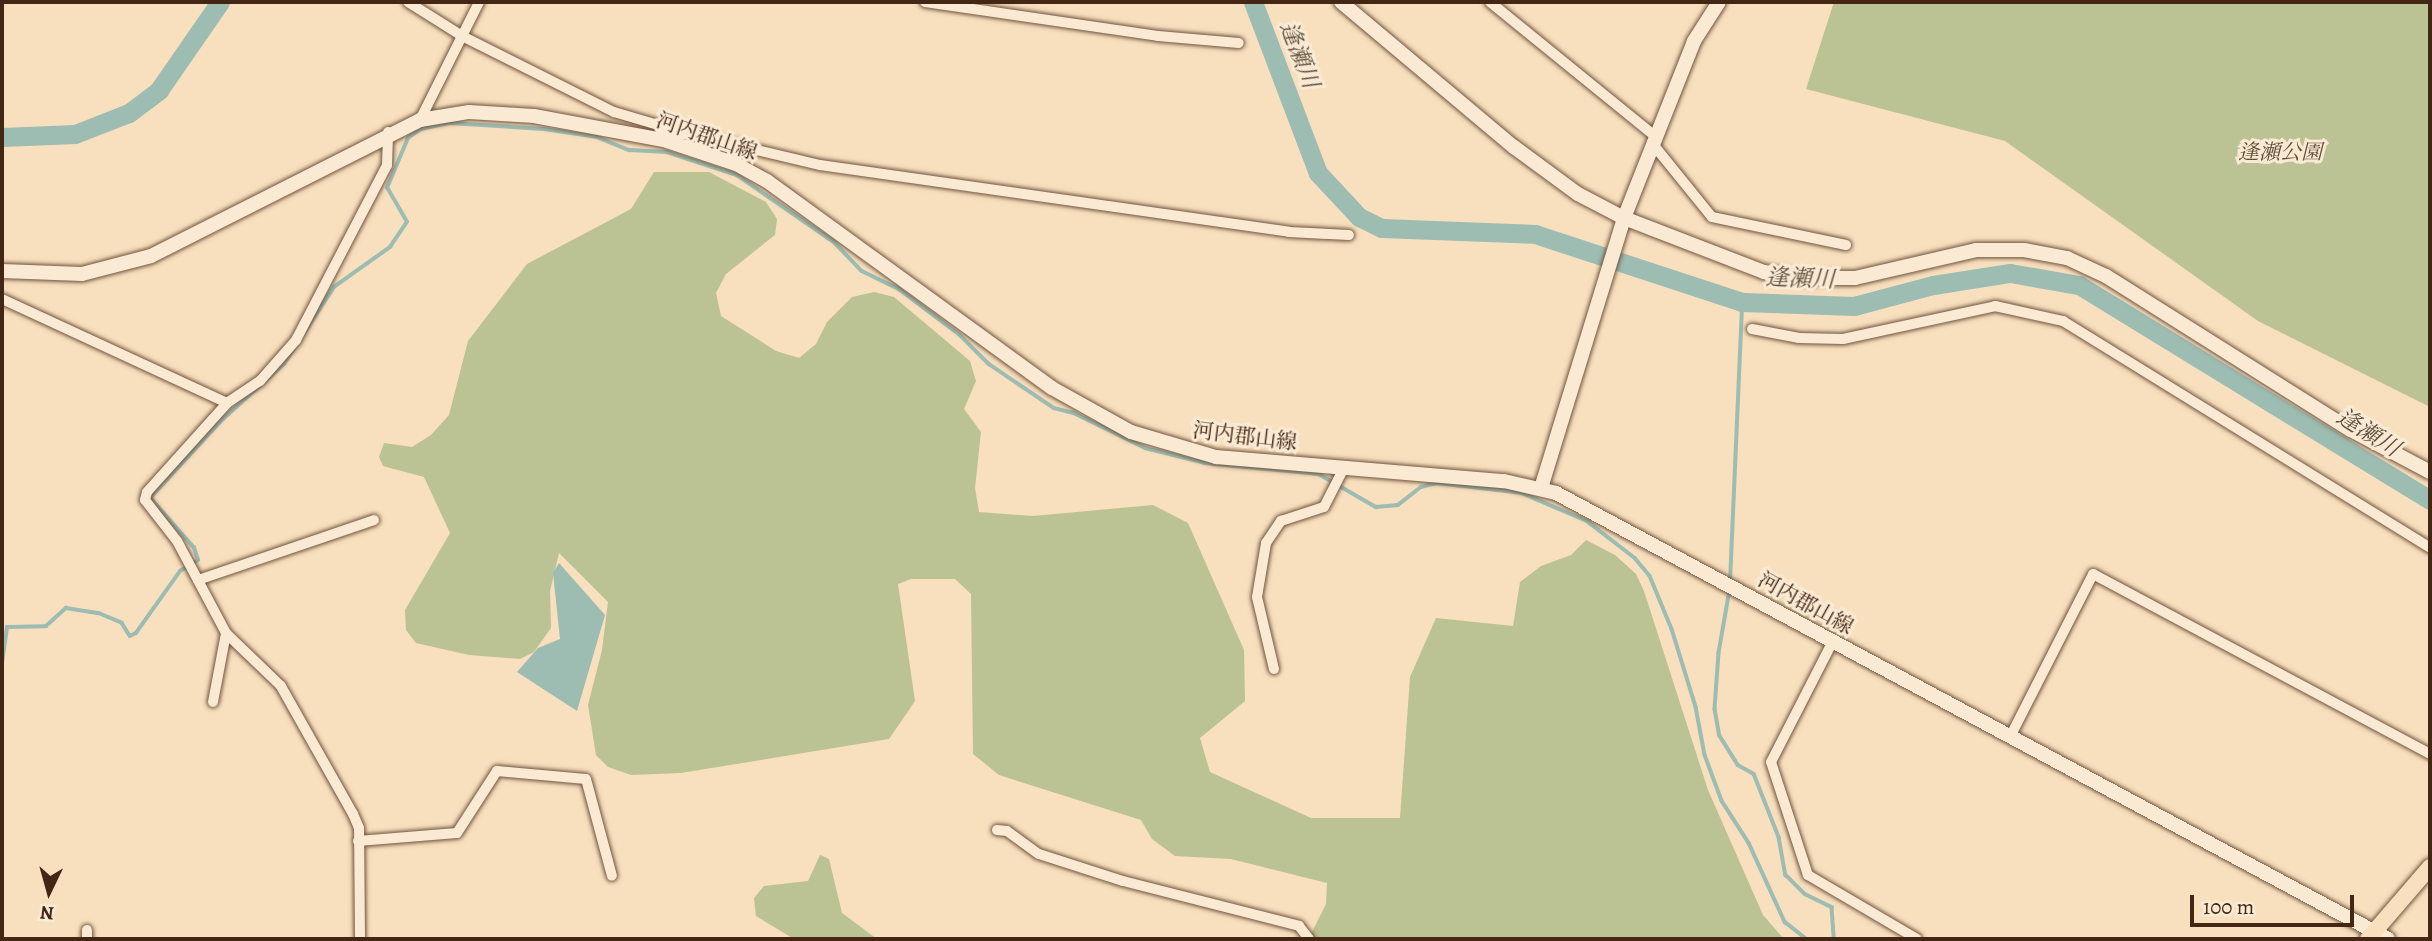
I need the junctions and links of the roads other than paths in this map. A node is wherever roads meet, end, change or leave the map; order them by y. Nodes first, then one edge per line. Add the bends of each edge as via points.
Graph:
1 (408, 2) edge
2 (480, 2) edge
3 (925, 2) edge
4 (1341, 2) edge
5 (1490, 2) edge
6 (1719, 2) edge
7 (462, 36) junction
8 (1239, 43) dead end
9 (420, 120) junction
10 (388, 132) junction
11 (663, 136) junction
12 (1654, 140) junction
13 (1623, 223) junction
14 (1349, 235) dead end
15 (1846, 245) dead end
16 (2, 271) edge
17 (2, 299) edge
18 (1752, 329) dead end
19 (227, 403) junction
20 (1343, 468) junction
21 (2430, 472) edge
22 (1541, 488) junction
23 (374, 520) dead end
24 (2430, 548) edge
25 (198, 580) junction
26 (226, 633) junction
27 (1833, 642) junction
28 (1274, 669) dead end
29 (213, 702) dead end
30 (2010, 737) junction
31 (2430, 754) edge
32 (997, 830) dead end
33 (358, 841) junction
34 (2430, 867) edge
35 (612, 876) dead end
36 (2376, 937) edge
37 (360, 939) edge
38 (1309, 939) edge
39 (1917, 939) edge

1 - 7 street
2 - 7 street
3 - 8 street via 1158,36
4 - 13 main road via 1514,147
5 - 12 street
6 - 12 main road via 1694,41
7 - 9 street
7 - 11 street via 614,112 658,125
9 - 10 main road, 河内郡山線
9 - 11 main road, 河内郡山線 via 469,112 534,116
10 - 16 main road, 河内郡山線 via 151,256 113,270 82,274
10 - 19 street via 387,165 296,340 260,381
11 - 14 street via 698,135 820,165 1289,232
11 - 20 main road, 河内郡山線 via 736,163 768,181 1052,388 1108,421 1150,440 1216,457
12 - 13 main road
12 - 15 street via 1712,217
13 - 21 main road via 1764,272 1798,278 1855,278 1976,250 2024,250 2067,258 2106,276 2351,430
13 - 22 main road
17 - 19 street
18 - 24 street via 1799,338 1843,339 1995,306 2063,321
19 - 25 street via 147,492 145,500 177,541
20 - 22 main road, 河内郡山線
20 - 28 street via 1324,507 1281,521 1266,543 1257,597
22 - 27 main road, 河内郡山線 via 1577,502
23 - 25 street
25 - 26 street
26 - 29 street
26 - 33 street via 281,686 353,814
27 - 30 main road, 河内郡山線
27 - 39 street via 1771,762 1808,876
30 - 31 street via 2093,575
30 - 36 main road, 河内郡山線
32 - 38 street via 1007,831 1039,854 1123,881 1299,926
33 - 35 street via 457,833 497,771 586,779
33 - 37 street
34 - 36 main road

